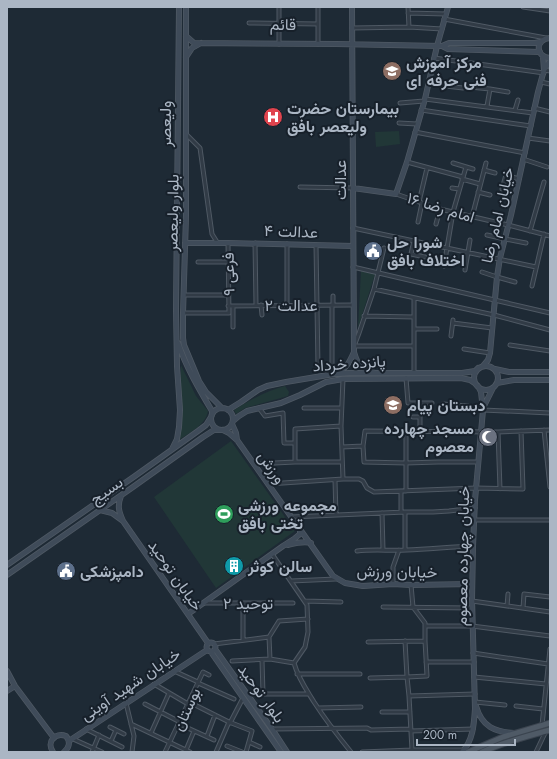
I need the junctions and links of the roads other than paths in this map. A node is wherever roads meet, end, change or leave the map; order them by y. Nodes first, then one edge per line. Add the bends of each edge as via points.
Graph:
1 (179, 7) edge
2 (186, 7) edge
3 (279, 7) edge
4 (318, 7) edge
5 (352, 7) edge
6 (408, 7) edge
7 (448, 7) edge
8 (523, 7) edge
9 (550, 10) edge
10 (408, 13) junction
11 (445, 16) junction
12 (249, 23) dead end
13 (279, 24) junction
14 (318, 24) junction
15 (409, 27) junction
16 (352, 28) junction
17 (442, 29) junction
18 (550, 32) edge
19 (186, 36) junction
20 (548, 38) edge
21 (540, 42) junction
22 (202, 43) junction
23 (529, 43) junction
24 (279, 44) junction
25 (318, 44) junction
26 (352, 44) junction
27 (437, 46) junction
28 (442, 46) junction
29 (529, 51) junction
30 (541, 54) junction
31 (186, 57) junction
32 (434, 58) junction
33 (550, 59) edge
34 (550, 71) edge
35 (544, 72) junction
36 (541, 82) junction
37 (428, 84) junction
38 (550, 84) edge
39 (470, 87) dead end
40 (463, 88) dead end
41 (490, 90) junction
42 (508, 92) dead end
43 (424, 100) junction
44 (518, 100) dead end
45 (400, 103) dead end
46 (487, 106) junction
47 (421, 110) junction
48 (515, 110) junction
49 (534, 110) junction
50 (550, 112) edge
51 (399, 123) dead end
52 (417, 124) junction
53 (530, 126) junction
54 (415, 132) junction
55 (186, 133) junction
56 (528, 138) junction
57 (550, 141) edge
58 (524, 153) junction
59 (523, 160) junction
60 (407, 162) junction
61 (453, 163) dead end
62 (486, 163) dead end
63 (466, 167) junction
64 (547, 167) dead end
65 (427, 168) junction
66 (472, 169) dead end
67 (484, 170) junction
68 (495, 173) dead end
69 (463, 178) junction
70 (518, 179) junction
71 (544, 182) dead end
72 (480, 184) junction
73 (300, 187) dead end
74 (353, 188) junction
75 (452, 188) dead end
76 (459, 189) junction
77 (502, 189) dead end
78 (478, 192) junction
79 (396, 194) junction
80 (490, 195) dead end
81 (421, 202) junction
82 (440, 209) junction
83 (453, 212) junction
84 (472, 217) junction
85 (418, 222) dead end
86 (436, 224) dead end
87 (508, 225) junction
88 (353, 228) junction
89 (530, 231) junction
90 (544, 234) junction
91 (487, 235) dead end
92 (550, 236) edge
93 (505, 239) junction
94 (414, 240) junction
95 (470, 240) dead end
96 (217, 242) junction
97 (228, 242) junction
98 (185, 243) junction
99 (255, 243) junction
100 (526, 243) dead end
101 (287, 244) junction
102 (316, 245) junction
103 (353, 246) junction
104 (447, 247) junction
105 (384, 248) dead end
106 (468, 252) junction
107 (411, 254) junction
108 (425, 257) dead end
109 (410, 258) dead end
110 (500, 258) junction
111 (433, 259) dead end
112 (444, 261) junction
113 (198, 262) dead end
114 (228, 262) junction
115 (444, 266) dead end
116 (353, 267) junction
117 (536, 267) junction
118 (465, 270) dead end
119 (378, 272) junction
120 (482, 272) dead end
121 (496, 277) junction
122 (516, 282) dead end
123 (532, 286) dead end
124 (374, 289) junction
125 (184, 295) junction
126 (228, 295) junction
127 (333, 296) dead end
128 (414, 298) junction
129 (495, 300) junction
130 (256, 305) junction
131 (261, 305) junction
132 (287, 305) junction
133 (317, 305) junction
134 (332, 305) junction
135 (354, 305) junction
136 (228, 306) junction
137 (232, 306) junction
138 (183, 312) junction
139 (550, 313) edge
140 (262, 315) dead end
141 (494, 315) junction
142 (364, 316) junction
143 (414, 317) junction
144 (233, 327) dead end
145 (492, 328) junction
146 (414, 329) junction
147 (437, 329) dead end
148 (550, 330) edge
149 (451, 336) dead end
150 (176, 337) junction
151 (510, 345) dead end
152 (354, 346) junction
153 (414, 346) junction
154 (464, 349) dead end
155 (550, 351) edge
156 (354, 352) junction
157 (490, 353) junction
158 (318, 367) dead end
159 (481, 367) junction
160 (494, 369) junction
161 (509, 372) junction
162 (550, 372) edge
163 (375, 373) junction
164 (414, 373) junction
165 (328, 375) junction
166 (406, 378) junction
167 (343, 379) junction
168 (511, 380) junction
169 (550, 380) edge
170 (477, 385) junction
171 (495, 385) junction
172 (432, 403) dead end
173 (443, 404) dead end
174 (222, 408) junction
175 (259, 408) junction
176 (304, 408) dead end
177 (341, 408) junction
178 (228, 410) junction
179 (483, 410) junction
180 (550, 413) edge
181 (211, 416) junction
182 (413, 417) dead end
183 (232, 423) junction
184 (341, 426) junction
185 (222, 430) junction
186 (544, 430) junction
187 (550, 430) edge
188 (406, 431) junction
189 (420, 431) junction
190 (481, 431) junction
191 (521, 431) junction
192 (498, 432) junction
193 (237, 440) junction
194 (294, 443) junction
195 (363, 446) junction
196 (342, 447) junction
197 (172, 449) junction
198 (548, 455) edge
199 (295, 462) junction
200 (342, 462) junction
201 (478, 462) junction
202 (406, 463) junction
203 (254, 464) junction
204 (151, 465) junction
205 (155, 471) junction
206 (135, 476) junction
207 (343, 479) junction
208 (335, 480) junction
209 (140, 482) junction
210 (268, 484) junction
211 (550, 486) edge
212 (476, 488) junction
213 (500, 489) junction
214 (401, 491) junction
215 (406, 491) junction
216 (121, 495) junction
217 (475, 508) junction
218 (100, 510) junction
219 (403, 512) junction
220 (382, 513) junction
221 (336, 515) junction
222 (292, 517) junction
223 (474, 520) junction
224 (550, 520) edge
225 (123, 521) junction
226 (300, 528) junction
227 (311, 543) junction
228 (283, 546) junction
229 (473, 546) junction
230 (383, 550) junction
231 (400, 550) junction
232 (405, 550) junction
233 (357, 551) dead end
234 (272, 554) junction
235 (7, 565) edge
236 (7, 575) edge
237 (338, 578) junction
238 (291, 581) junction
239 (393, 584) junction
240 (472, 584) junction
241 (411, 585) junction
242 (508, 594) dead end
243 (550, 597) edge
244 (305, 601) junction
245 (472, 601) junction
246 (341, 602) dead end
247 (204, 603) junction
248 (293, 603) dead end
249 (243, 604) junction
250 (507, 606) junction
251 (383, 607) dead end
252 (412, 607) junction
253 (472, 608) junction
254 (523, 608) junction
255 (550, 612) edge
256 (188, 614) junction
257 (308, 619) junction
258 (425, 626) junction
259 (472, 626) junction
260 (550, 636) edge
261 (270, 637) junction
262 (243, 640) junction
263 (405, 641) junction
264 (425, 641) junction
265 (368, 642) dead end
266 (208, 643) junction
267 (214, 644) junction
268 (550, 649) edge
269 (211, 650) junction
270 (473, 653) junction
271 (218, 658) junction
272 (270, 659) junction
273 (262, 660) junction
274 (232, 661) dead end
275 (426, 662) junction
276 (474, 662) junction
277 (294, 663) junction
278 (548, 664) junction
279 (174, 670) junction
280 (7, 671) edge
281 (297, 674) junction
282 (360, 674) dead end
283 (209, 675) dead end
284 (407, 677) junction
285 (370, 678) dead end
286 (474, 678) junction
287 (198, 682) junction
288 (154, 684) junction
289 (15, 686) junction
290 (546, 686) junction
291 (550, 687) edge
292 (7, 691) edge
293 (169, 693) junction
294 (247, 694) junction
295 (263, 694) junction
296 (309, 694) junction
297 (475, 694) junction
298 (409, 696) junction
299 (243, 698) junction
300 (234, 699) dead end
301 (476, 702) junction
302 (126, 703) junction
303 (189, 703) junction
304 (145, 704) dead end
305 (505, 705) dead end
306 (516, 706) dead end
307 (361, 707) dead end
308 (318, 708) junction
309 (544, 709) junction
310 (160, 712) junction
311 (382, 712) dead end
312 (410, 712) junction
313 (215, 716) junction
314 (180, 723) junction
315 (229, 723) junction
316 (550, 723) edge
317 (131, 724) junction
318 (542, 725) junction
319 (110, 727) dead end
320 (86, 729) junction
321 (272, 729) junction
322 (332, 729) junction
323 (473, 729) junction
324 (116, 730) junction
325 (411, 730) junction
326 (194, 731) junction
327 (548, 731) edge
328 (151, 733) junction
329 (515, 733) junction
330 (124, 734) dead end
331 (99, 735) junction
332 (207, 736) junction
333 (54, 738) junction
334 (71, 740) junction
335 (214, 740) dead end
336 (110, 741) junction
337 (249, 742) junction
338 (170, 743) junction
339 (227, 746) dead end
340 (122, 747) dead end
341 (260, 747) dead end
342 (92, 750) edge
343 (186, 750) junction
344 (412, 750) junction
345 (66, 751) edge
346 (465, 751) edge
347 (485, 751) edge
348 (53, 752) edge
349 (102, 752) edge
350 (133, 752) edge
351 (165, 752) edge
352 (190, 752) edge
353 (216, 752) edge
354 (242, 752) edge
355 (246, 752) edge
356 (281, 752) edge
357 (287, 752) edge
358 (351, 752) edge
359 (362, 752) edge
360 (536, 752) edge

1 - 150 street, ولیعصر
2 - 19 street, بلوار ولیعصر
3 - 13 street
4 - 14 street
5 - 16 street, عدالت
6 - 10 street
7 - 11 street
8 - 9 street
10 - 11 street
10 - 15 street
11 - 17 street
11 - 20 street
12 - 13 street, قائم
13 - 14 street, قائم
13 - 24 street
14 - 25 street
15 - 16 street
15 - 17 street
16 - 26 street, عدالت
17 - 27 street
18 - 20 street
19 - 22 street via 194,43
19 - 31 street, بلوار ولیعصر
20 - 21 street
21 - 23 street
21 - 30 street
22 - 24 street
22 - 31 street via 192,48
23 - 28 street via 449,43
23 - 29 street
24 - 25 street
25 - 26 street
26 - 27 street
26 - 74 street, عدالت
27 - 28 street
27 - 32 street
28 - 29 street via 448,49
29 - 30 street
30 - 33 street
30 - 35 street
31 - 55 street, بلوار ولیعصر
32 - 35 street
32 - 37 street
33 - 35 street
34 - 35 street
35 - 36 street, خیابان امام رضا
36 - 38 street
36 - 49 street, خیابان امام رضا
37 - 40 street
37 - 43 street
39 - 41 street
41 - 42 street
41 - 46 street
43 - 45 street
43 - 46 street
43 - 47 street
44 - 48 street
46 - 48 street
47 - 52 street
47 - 53 street
48 - 49 street
49 - 50 street
49 - 53 street, خیابان امام رضا
51 - 52 street
52 - 54 street
53 - 56 street, خیابان امام رضا
54 - 58 street
54 - 60 street
55 - 96 street via 200,148 212,234
55 - 98 street, بلوار ولیعصر
56 - 57 street
56 - 58 street, خیابان امام رضا
58 - 59 street, خیابان امام رضا
59 - 64 street
59 - 70 street, خیابان امام رضا
60 - 65 street
60 - 79 street
61 - 63 street
62 - 67 street
63 - 66 street
63 - 69 street
65 - 69 street
65 - 81 street
67 - 68 street
67 - 72 street
69 - 72 street
69 - 76 street
70 - 77 street via 506,176
70 - 87 street, خیابان امام رضا
71 - 89 street
72 - 78 street
73 - 74 street
74 - 79 street
74 - 88 street, عدالت
75 - 76 street
76 - 83 street
78 - 80 street
78 - 84 street
79 - 81 street, امام رضا ۱۶
81 - 82 street, امام رضا ۱۶
81 - 85 street
82 - 83 street, امام رضا ۱۶
82 - 86 street
83 - 84 street, امام رضا ۱۶
83 - 104 street
84 - 87 street, امام رضا ۱۶
87 - 89 street, امام رضا ۱۶
87 - 93 street, خیابان امام رضا
88 - 94 street
88 - 103 street, عدالت
89 - 90 street, امام رضا ۱۶
90 - 92 street, امام رضا ۱۶
90 - 117 street
91 - 93 street
93 - 100 street
93 - 110 street, خیابان امام رضا
94 - 104 street
94 - 107 street
95 - 106 street
96 - 97 street, عدالت ۴
96 - 98 street, عدالت ۴
97 - 99 street, عدالت ۴
97 - 114 street, فرعی ۹
98 - 125 street, بلوار ولیعصر
99 - 101 street, عدالت ۴
99 - 130 street
101 - 102 street, عدالت ۴
101 - 132 street
102 - 103 street, عدالت ۴
102 - 133 street
103 - 116 street, عدالت
104 - 106 street
104 - 112 street
105 - 119 street
106 - 110 street
106 - 118 street
107 - 108 street
107 - 109 street
110 - 117 street
110 - 121 street, خیابان امام رضا
111 - 112 street
112 - 115 street
113 - 114 street
114 - 126 street, فرعی ۹
116 - 119 street
116 - 135 street, عدالت
117 - 123 street
119 - 124 street
119 - 129 street
120 - 121 street
121 - 122 street
121 - 129 street, خیابان امام رضا
124 - 128 street
124 - 142 street
125 - 126 street
125 - 138 street, بلوار ولیعصر
126 - 136 street, فرعی ۹
127 - 134 street
128 - 141 street
128 - 143 street
129 - 139 street
129 - 141 street, خیابان امام رضا
130 - 131 street, عدالت ۲
130 - 137 street, عدالت ۲
131 - 132 street, عدالت ۲
131 - 140 street
132 - 133 street, عدالت ۲
133 - 134 street, عدالت ۲
133 - 158 street
134 - 135 street, عدالت ۲
134 - 165 street via 332,365
135 - 152 street, عدالت
136 - 137 street, عدالت ۲
136 - 138 street via 229,312
137 - 144 street
138 - 174 street, بلوار ولیعصر via 184,345 192,366 206,392
141 - 145 street, خیابان امام رضا
141 - 148 street
142 - 143 street
142 - 152 street
143 - 146 street
145 - 149 street via 453,321
145 - 157 street, خیابان امام رضا
146 - 147 street
146 - 153 street
150 - 181 street, ولیعصر via 183,357 212,411
150 - 197 street, ولیعصر via 180,410 177,439
151 - 155 street
152 - 153 street
152 - 156 street, عدالت
153 - 164 street
154 - 157 street
156 - 163 street via 359,365
156 - 165 street via 346,367 340,372
157 - 159 street, خیابان امام رضا via 488,360
157 - 160 street
159 - 160 street
159 - 164 street, پانزده خرداد via 475,371 462,373
159 - 170 street via 474,376
160 - 161 street
160 - 171 street via 498,375
161 - 162 street
161 - 168 street via 506,376
163 - 164 street, پانزده خرداد
163 - 165 street, پانزده خرداد
165 - 178 street, پانزده خرداد via 267,386
166 - 167 street, پانزده خرداد
166 - 170 street, پانزده خرداد via 466,379
166 - 172 street via 408,403
167 - 175 street, پانزده خرداد via 326,382 291,399
167 - 177 street
168 - 169 street
168 - 171 street
170 - 171 street via 484,390
170 - 179 street via 481,392
171 - 179 street
173 - 179 street
174 - 178 street
174 - 181 street
175 - 183 street, پانزده خرداد via 247,411
175 - 194 street via 265,416 283,413 284,443
176 - 177 street
177 - 184 street
178 - 183 street via 232,415
179 - 180 street
179 - 190 street, خیابان چهارده معصوم
181 - 185 street via 213,426
181 - 197 street, بسیج via 206,425
182 - 189 street via 420,417
183 - 185 street
183 - 193 street, ورزش
184 - 194 street via 295,429
184 - 196 street
185 - 193 street, ورزش
185 - 205 street, بسیج via 209,433
186 - 187 street
186 - 191 street
186 - 198 street
188 - 189 street
188 - 195 street via 365,431
188 - 202 street
189 - 190 street
190 - 192 street
190 - 201 street, خیابان چهارده معصوم
191 - 192 street
191 - 213 street via 523,489
192 - 213 street
193 - 203 street, ورزش
194 - 199 street
195 - 196 street
195 - 202 street via 364,462
196 - 200 street
197 - 204 street, بسیج
198 - 211 street
199 - 200 street
199 - 203 street
200 - 207 street
201 - 202 street
201 - 212 street, خیابان چهارده معصوم
202 - 215 street
203 - 210 street, ورزش
204 - 205 street via 150,468
204 - 206 street, بسیج
205 - 209 street, بسیج
206 - 209 street
206 - 235 street, بسیج
207 - 208 street
207 - 214 street via 359,479 374,492
208 - 210 street
208 - 221 street
209 - 216 street, بسیج
210 - 222 street, ورزش
212 - 213 street
212 - 215 street
212 - 217 street, خیابان چهارده معصوم
214 - 215 street
214 - 219 street
216 - 218 street, بسیج
216 - 225 street via 118,509
217 - 219 street via 441,512
217 - 223 street, خیابان چهارده معصوم
218 - 225 street via 112,513
218 - 236 street, بسیج
219 - 220 street
219 - 232 street
220 - 221 street
220 - 230 street
221 - 222 street
222 - 226 street, ورزش
223 - 224 street
223 - 229 street, خیابان چهارده معصوم
225 - 256 street, خیابان توحید
226 - 227 street, خیابان ورزش
226 - 228 street via 300,534
227 - 228 street
227 - 237 street, خیابان ورزش
228 - 234 street
229 - 232 street
229 - 240 street, خیابان چهارده معصوم
230 - 231 street
230 - 233 street
231 - 232 street
231 - 239 street via 393,567
234 - 238 street
234 - 247 street
237 - 238 street
237 - 239 street, خیابان ورزش via 344,583 363,586
238 - 244 street
239 - 241 street, خیابان ورزش
240 - 241 street, خیابان ورزش
240 - 245 street, خیابان چهارده معصوم
241 - 252 street
242 - 250 street
243 - 254 street via 524,594
244 - 246 street
244 - 257 street
245 - 250 street
245 - 253 street, خیابان چهارده معصوم
247 - 249 street, توحید ۲
247 - 256 street
248 - 249 street, توحید ۲
249 - 262 street
250 - 254 street
251 - 252 street
252 - 253 street
252 - 258 street via 425,622
253 - 259 street, خیابان چهارده معصوم
254 - 255 street
256 - 266 street, خیابان توحید
257 - 261 street via 279,621
257 - 277 street via 304,647
258 - 259 street
258 - 264 street
259 - 260 street
259 - 270 street, خیابان چهارده معصوم
261 - 262 street
261 - 272 street
262 - 267 street
263 - 264 street
263 - 265 street
263 - 284 street
264 - 275 street
266 - 267 street
266 - 269 street via 206,645
267 - 269 street
268 - 278 street
269 - 271 street, بلوار توحید
269 - 279 street, خیابان شهید آوینی
270 - 276 street, خیابان چهارده معصوم
270 - 278 street
271 - 294 street, بلوار توحید
271 - 299 street, بلوار توحید
272 - 273 street
272 - 277 street
273 - 274 street
273 - 295 street
275 - 276 street
275 - 284 street via 427,676
276 - 286 street, خیابان چهارده معصوم
277 - 281 street
278 - 290 street
279 - 287 street
279 - 288 street, خیابان شهید آوینی
280 - 289 street
281 - 282 street
281 - 296 street
283 - 287 street, بوستان via 203,672
284 - 285 street
284 - 298 street
286 - 290 street
286 - 297 street, خیابان چهارده معصوم
287 - 300 street
287 - 303 street, بوستان
288 - 293 street
288 - 302 street, خیابان شهید آوینی
289 - 292 street
289 - 333 street
290 - 291 street
290 - 309 street
293 - 303 street
293 - 310 street
294 - 295 street
294 - 321 street, بلوار توحید
295 - 296 street
296 - 308 street
297 - 298 street
297 - 301 street, خیابان چهارده معصوم
298 - 312 street
299 - 315 street
299 - 356 street, بلوار توحید
301 - 305 street
301 - 323 street
301 - 329 street via 480,715 492,728
302 - 317 street
302 - 320 street, خیابان شهید آوینی
303 - 313 street
303 - 314 street, بوستان
304 - 310 street
306 - 309 street
307 - 308 street
308 - 322 street
309 - 318 street
310 - 314 street
310 - 328 street
311 - 312 street
312 - 325 street
313 - 315 street
313 - 332 street
314 - 326 street
314 - 338 street, بوستان
315 - 337 street via 252,731
315 - 353 street
316 - 318 main road
317 - 328 street
317 - 350 street via 134,736
318 - 329 main road
319 - 324 street
320 - 331 street
320 - 334 street, خیابان شهید آوینی
321 - 322 street
321 - 357 street, بلوار توحید
322 - 325 street
322 - 358 street
323 - 325 street
323 - 346 street
324 - 330 street
324 - 336 street
325 - 344 street
326 - 332 street
326 - 343 street
327 - 347 main road
327 - 360 street
328 - 338 street
329 - 346 main road
331 - 336 street
331 - 342 street
332 - 335 street
333 - 334 street via 63,735
333 - 348 street via 50,746
334 - 342 street
334 - 345 street
336 - 340 street
337 - 341 street
337 - 355 street
338 - 343 street
338 - 351 street, بوستان
339 - 354 street
342 - 349 street
343 - 352 street
344 - 346 street
344 - 359 street

